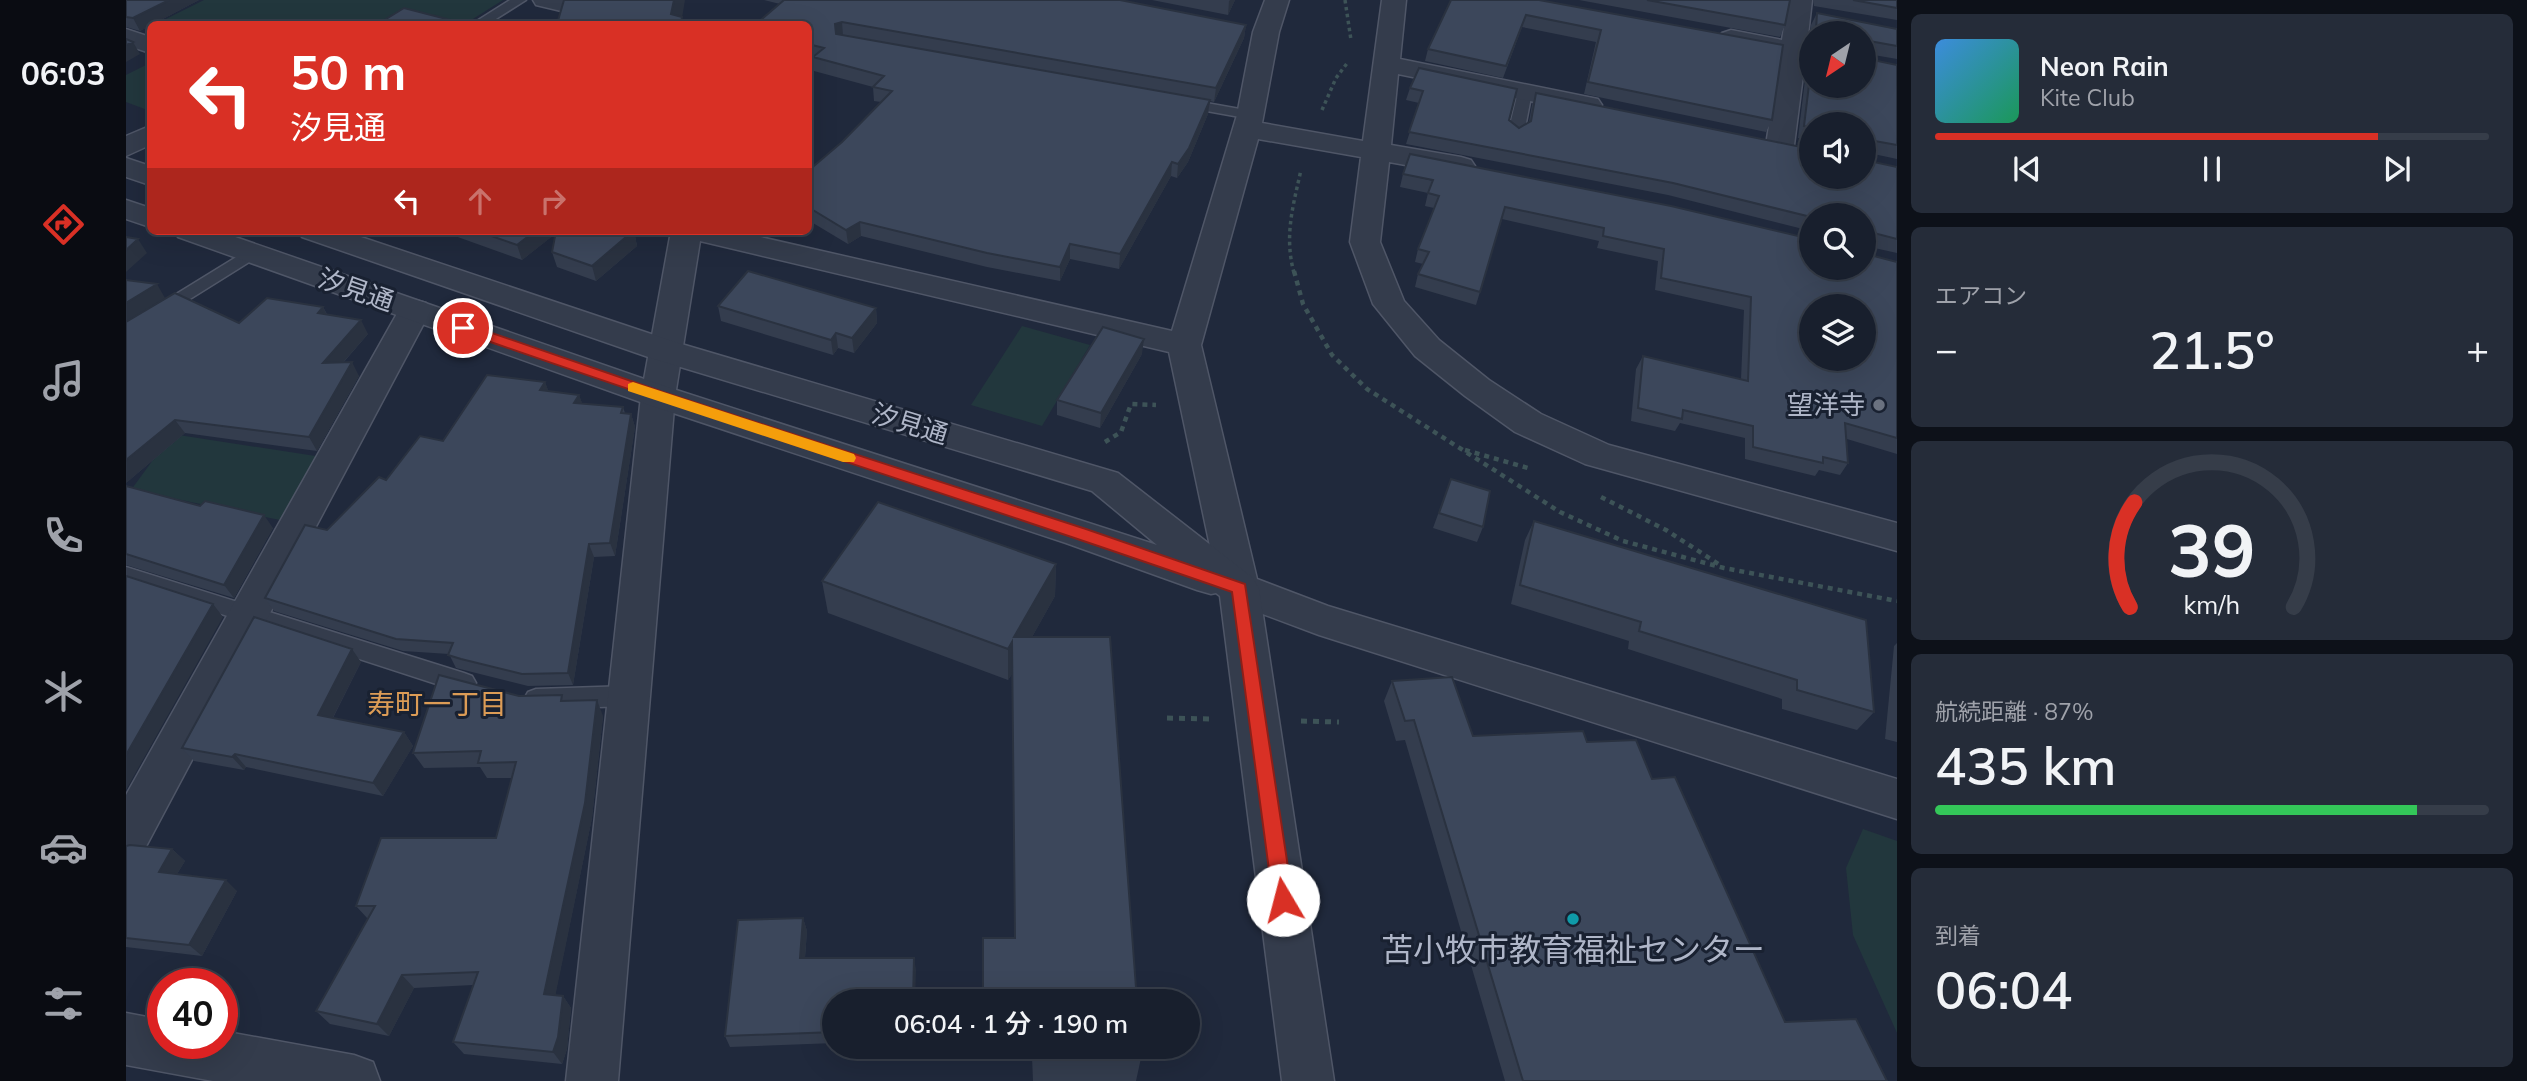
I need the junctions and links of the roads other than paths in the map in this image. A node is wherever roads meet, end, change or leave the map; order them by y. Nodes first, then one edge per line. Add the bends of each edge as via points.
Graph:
1 (519, 0) edge
2 (545, 0) edge
3 (1277, 0) edge
4 (1394, 0) edge
5 (484, 21) edge
6 (632, 21) edge
7 (1713, 35) edge
8 (126, 37) edge
9 (147, 44) edge
10 (1799, 50) edge
11 (1388, 64) junction
12 (1799, 83) edge
13 (1525, 92) junction
14 (1169, 101) edge
15 (1619, 111) edge
16 (1248, 122) junction
17 (1516, 133) edge
18 (147, 136) edge
19 (1753, 139) edge
20 (126, 148) edge
21 (1374, 149) junction
22 (126, 167) edge
23 (1494, 173) edge
24 (147, 175) edge
25 (126, 209) edge
26 (147, 217) edge
27 (200, 235) edge
28 (325, 235) edge
29 (685, 235) edge
30 (711, 235) edge
31 (251, 253) junction
32 (415, 310) junction
33 (126, 334) edge
34 (1184, 345) junction
35 (666, 351) junction
36 (658, 396) junction
37 (1897, 537) edge
38 (126, 575) edge
39 (1239, 589) junction
40 (249, 615) junction
41 (480, 687) edge
42 (516, 696) edge
43 (629, 696) junction
44 (1897, 799) edge
45 (126, 839) edge
46 (126, 1039) edge
47 (354, 1081) edge
48 (592, 1081) edge
49 (1308, 1081) edge

1 - 5 lane
2 - 6 street
3 - 16 street via 1253,29
4 - 11 street
7 - 10 street
8 - 9 street
11 - 13 street
11 - 21 street
12 - 19 street via 1791,147
13 - 15 street
13 - 17 lane
14 - 16 lane
16 - 21 street
16 - 34 street
18 - 20 street
21 - 23 street
21 - 37 street via 1365,242 1389,304 1427,348 1477,388 1528,423 1598,454
22 - 24 street
25 - 26 street
27 - 31 street, 汐見通
28 - 35 street, 汐見通
29 - 35 street
30 - 34 street
31 - 32 street, 汐見通
31 - 33 lane
32 - 36 street, 汐見通
32 - 40 street
34 - 39 street
35 - 36 street
35 - 39 street, 汐見通 via 1105,482
36 - 39 street, 汐見通
36 - 43 street
38 - 40 lane
39 - 44 street via 1319,619
39 - 49 street
40 - 41 lane
40 - 45 street
42 - 43 lane
43 - 48 street
46 - 47 street

